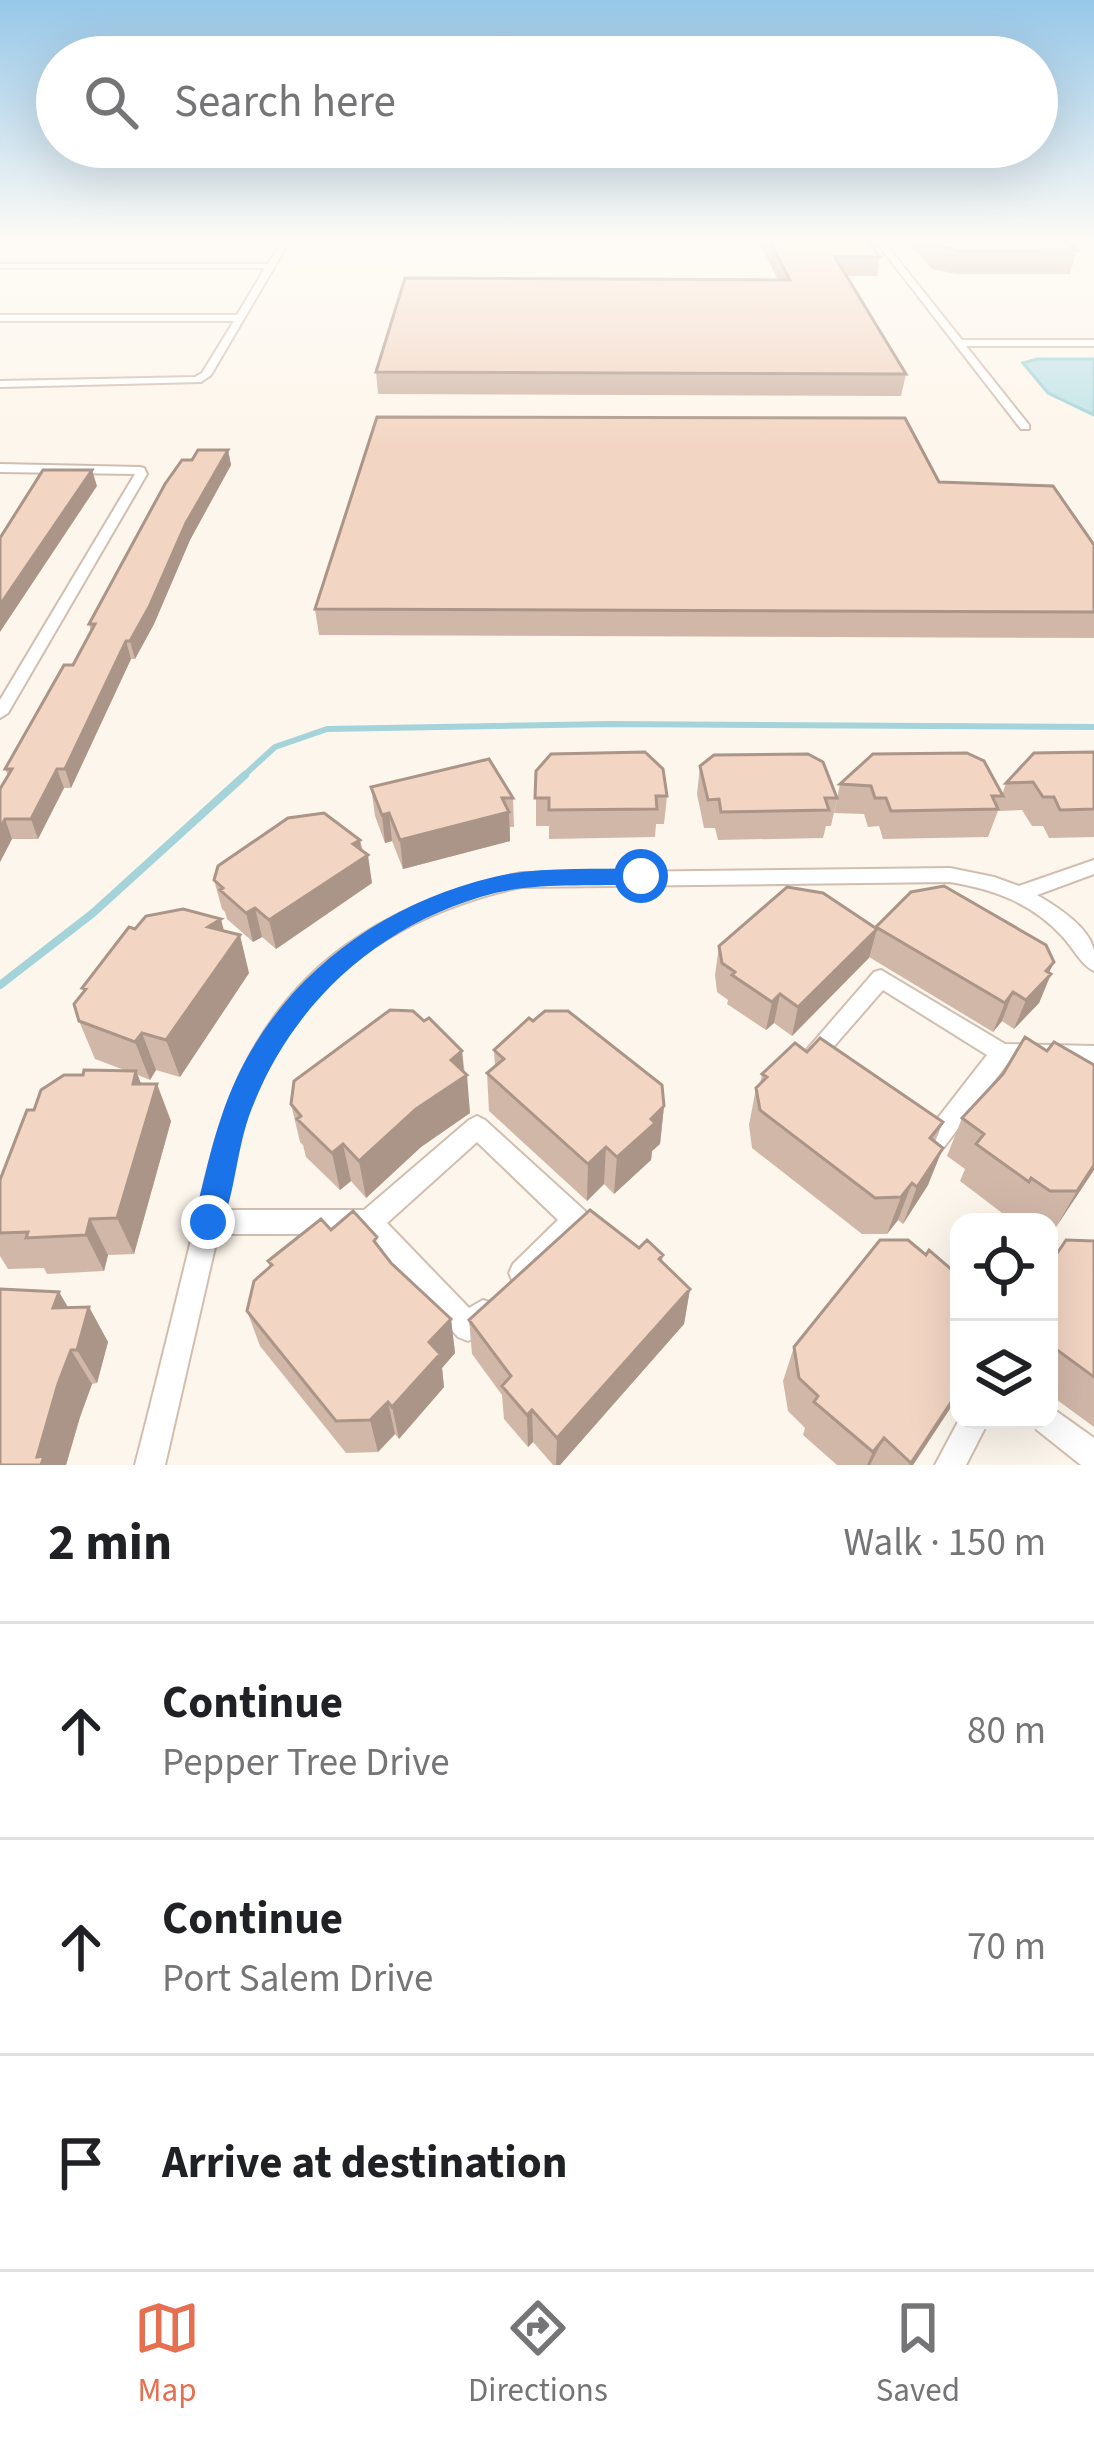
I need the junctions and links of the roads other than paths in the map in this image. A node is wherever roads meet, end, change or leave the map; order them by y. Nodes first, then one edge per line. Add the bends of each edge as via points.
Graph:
1 (243, 310) edge
2 (933, 310) edge
3 (0, 318) edge
4 (238, 318) junction
5 (959, 343) junction
6 (1094, 343) edge
7 (0, 384) edge
8 (1025, 427) dead end
9 (0, 468) edge
10 (0, 713) edge
11 (1094, 867) edge
12 (1020, 893) junction
13 (1094, 963) edge
14 (1002, 1053) junction
15 (1094, 1054) edge
16 (832, 1065) edge
17 (902, 1114) edge
18 (208, 1222) junction
19 (369, 1222) junction
20 (970, 1429) edge
21 (1058, 1429) edge
22 (1094, 1457) edge
23 (150, 1465) edge
24 (950, 1465) edge

1 - 4 street
2 - 5 street
3 - 4 street
4 - 7 street via 197,380
5 - 6 street
5 - 8 street
9 - 10 street via 140,471
11 - 12 street
12 - 13 street via 1058,918
12 - 18 street via 950,875 641,876 521,880 418,910 349,953 292,1008 251,1075
14 - 15 street
14 - 16 street via 881,978 815,1052
14 - 17 street via 937,1139
18 - 19 street
18 - 23 street
19 - 19 street via 477,1127 576,1220 468,1328
20 - 24 street
21 - 22 street

